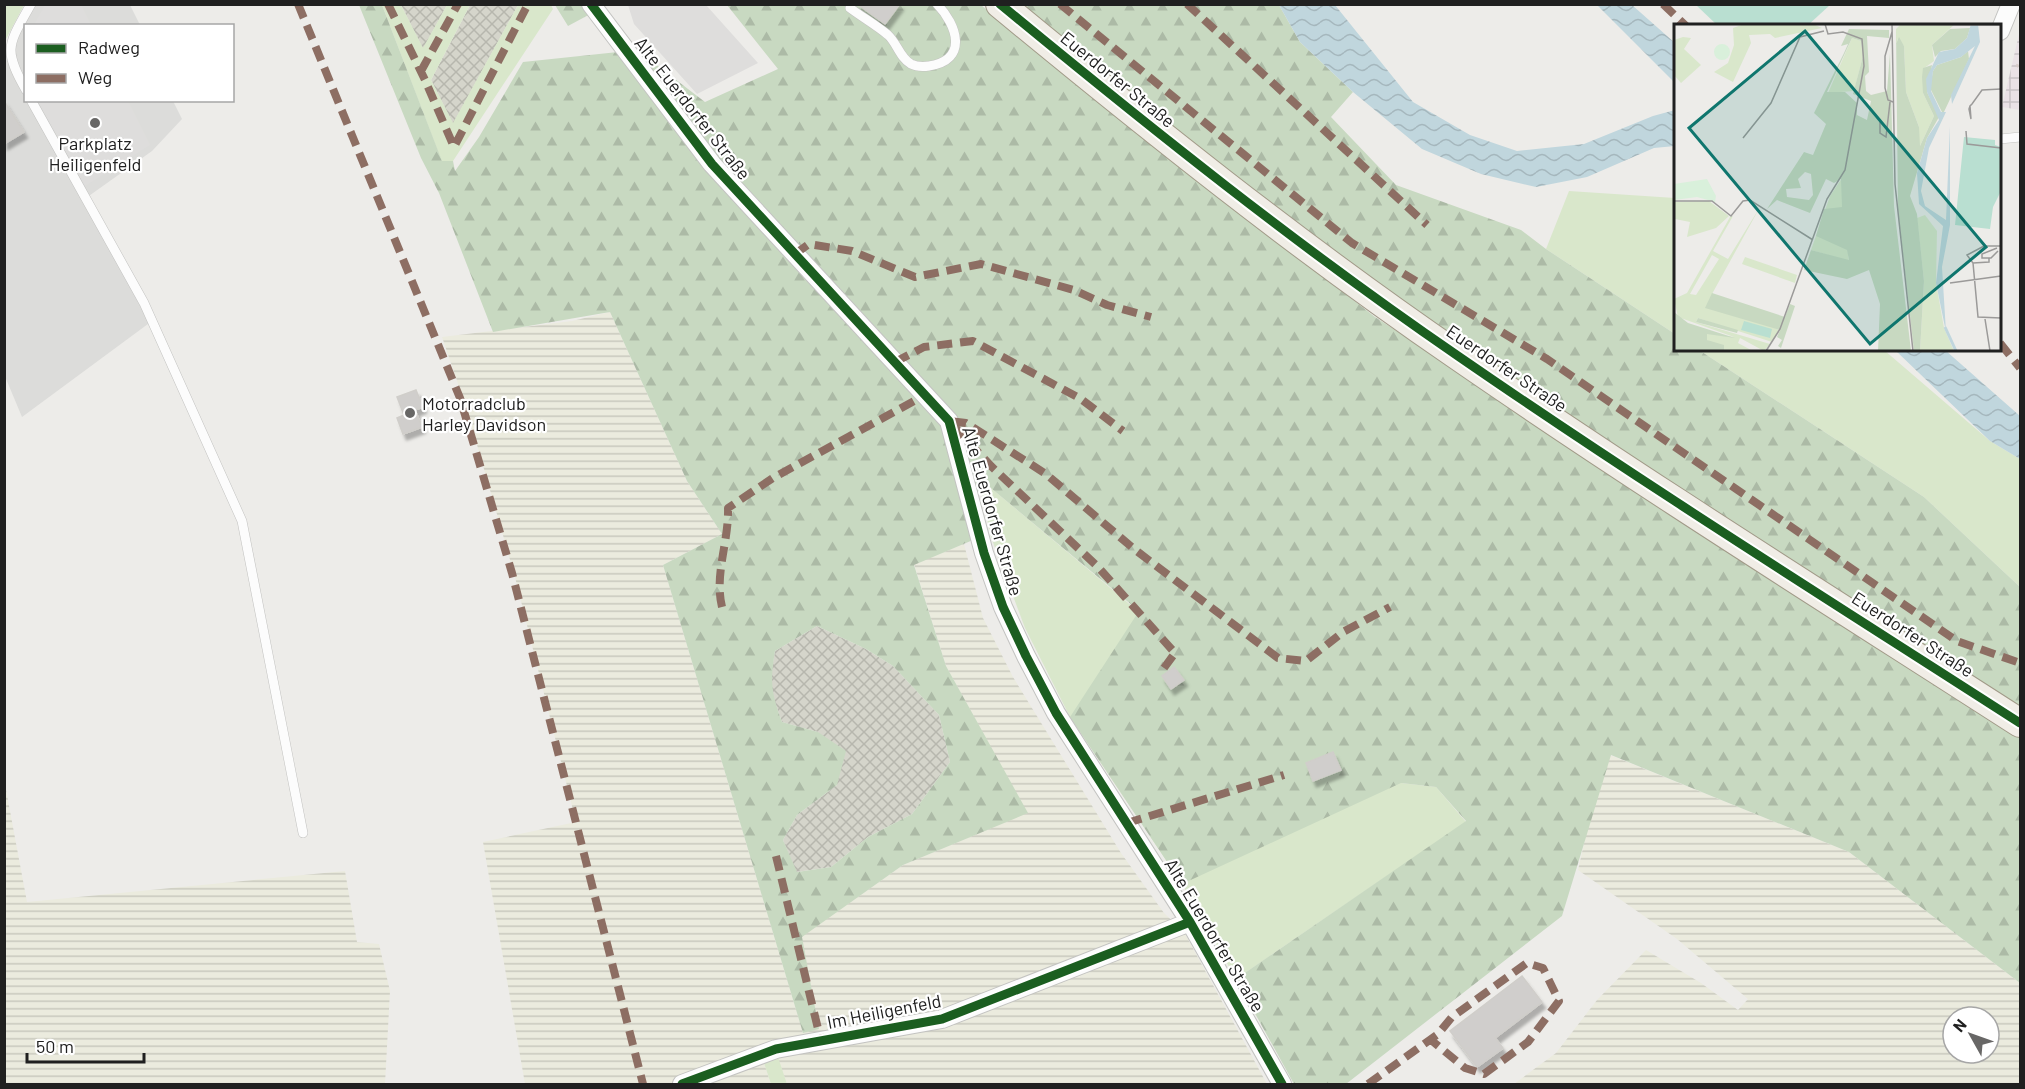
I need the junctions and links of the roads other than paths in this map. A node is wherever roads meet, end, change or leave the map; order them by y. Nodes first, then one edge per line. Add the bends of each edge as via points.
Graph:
1 (31, 4) edge
2 (591, 4) edge
3 (937, 4) edge
4 (1000, 4) edge
5 (2011, 4) edge
6 (850, 8) dead end
7 (2001, 29) edge
8 (24, 86) edge
9 (32, 102) edge
10 (2020, 137) edge
11 (2001, 138) edge
12 (2020, 723) edge
13 (303, 833) dead end
14 (1190, 922) junction
15 (682, 1084) edge
16 (1282, 1084) edge

1 - 8 lane via 12,39 9,55
2 - 14 street, Alte Euerdorfer Straße via 712,164 950,422 984,553 1026,656 1056,713
3 - 6 lane via 950,17 956,46 938,64 920,67 910,64 888,35
4 - 12 main road, Euerdorfer Straße via 1259,213 1457,356
5 - 7 street
9 - 13 lane via 144,303 242,521
10 - 11 lane
14 - 15 street, Im Heiligenfeld via 942,1019 776,1049
14 - 16 street, Alte Euerdorfer Straße

